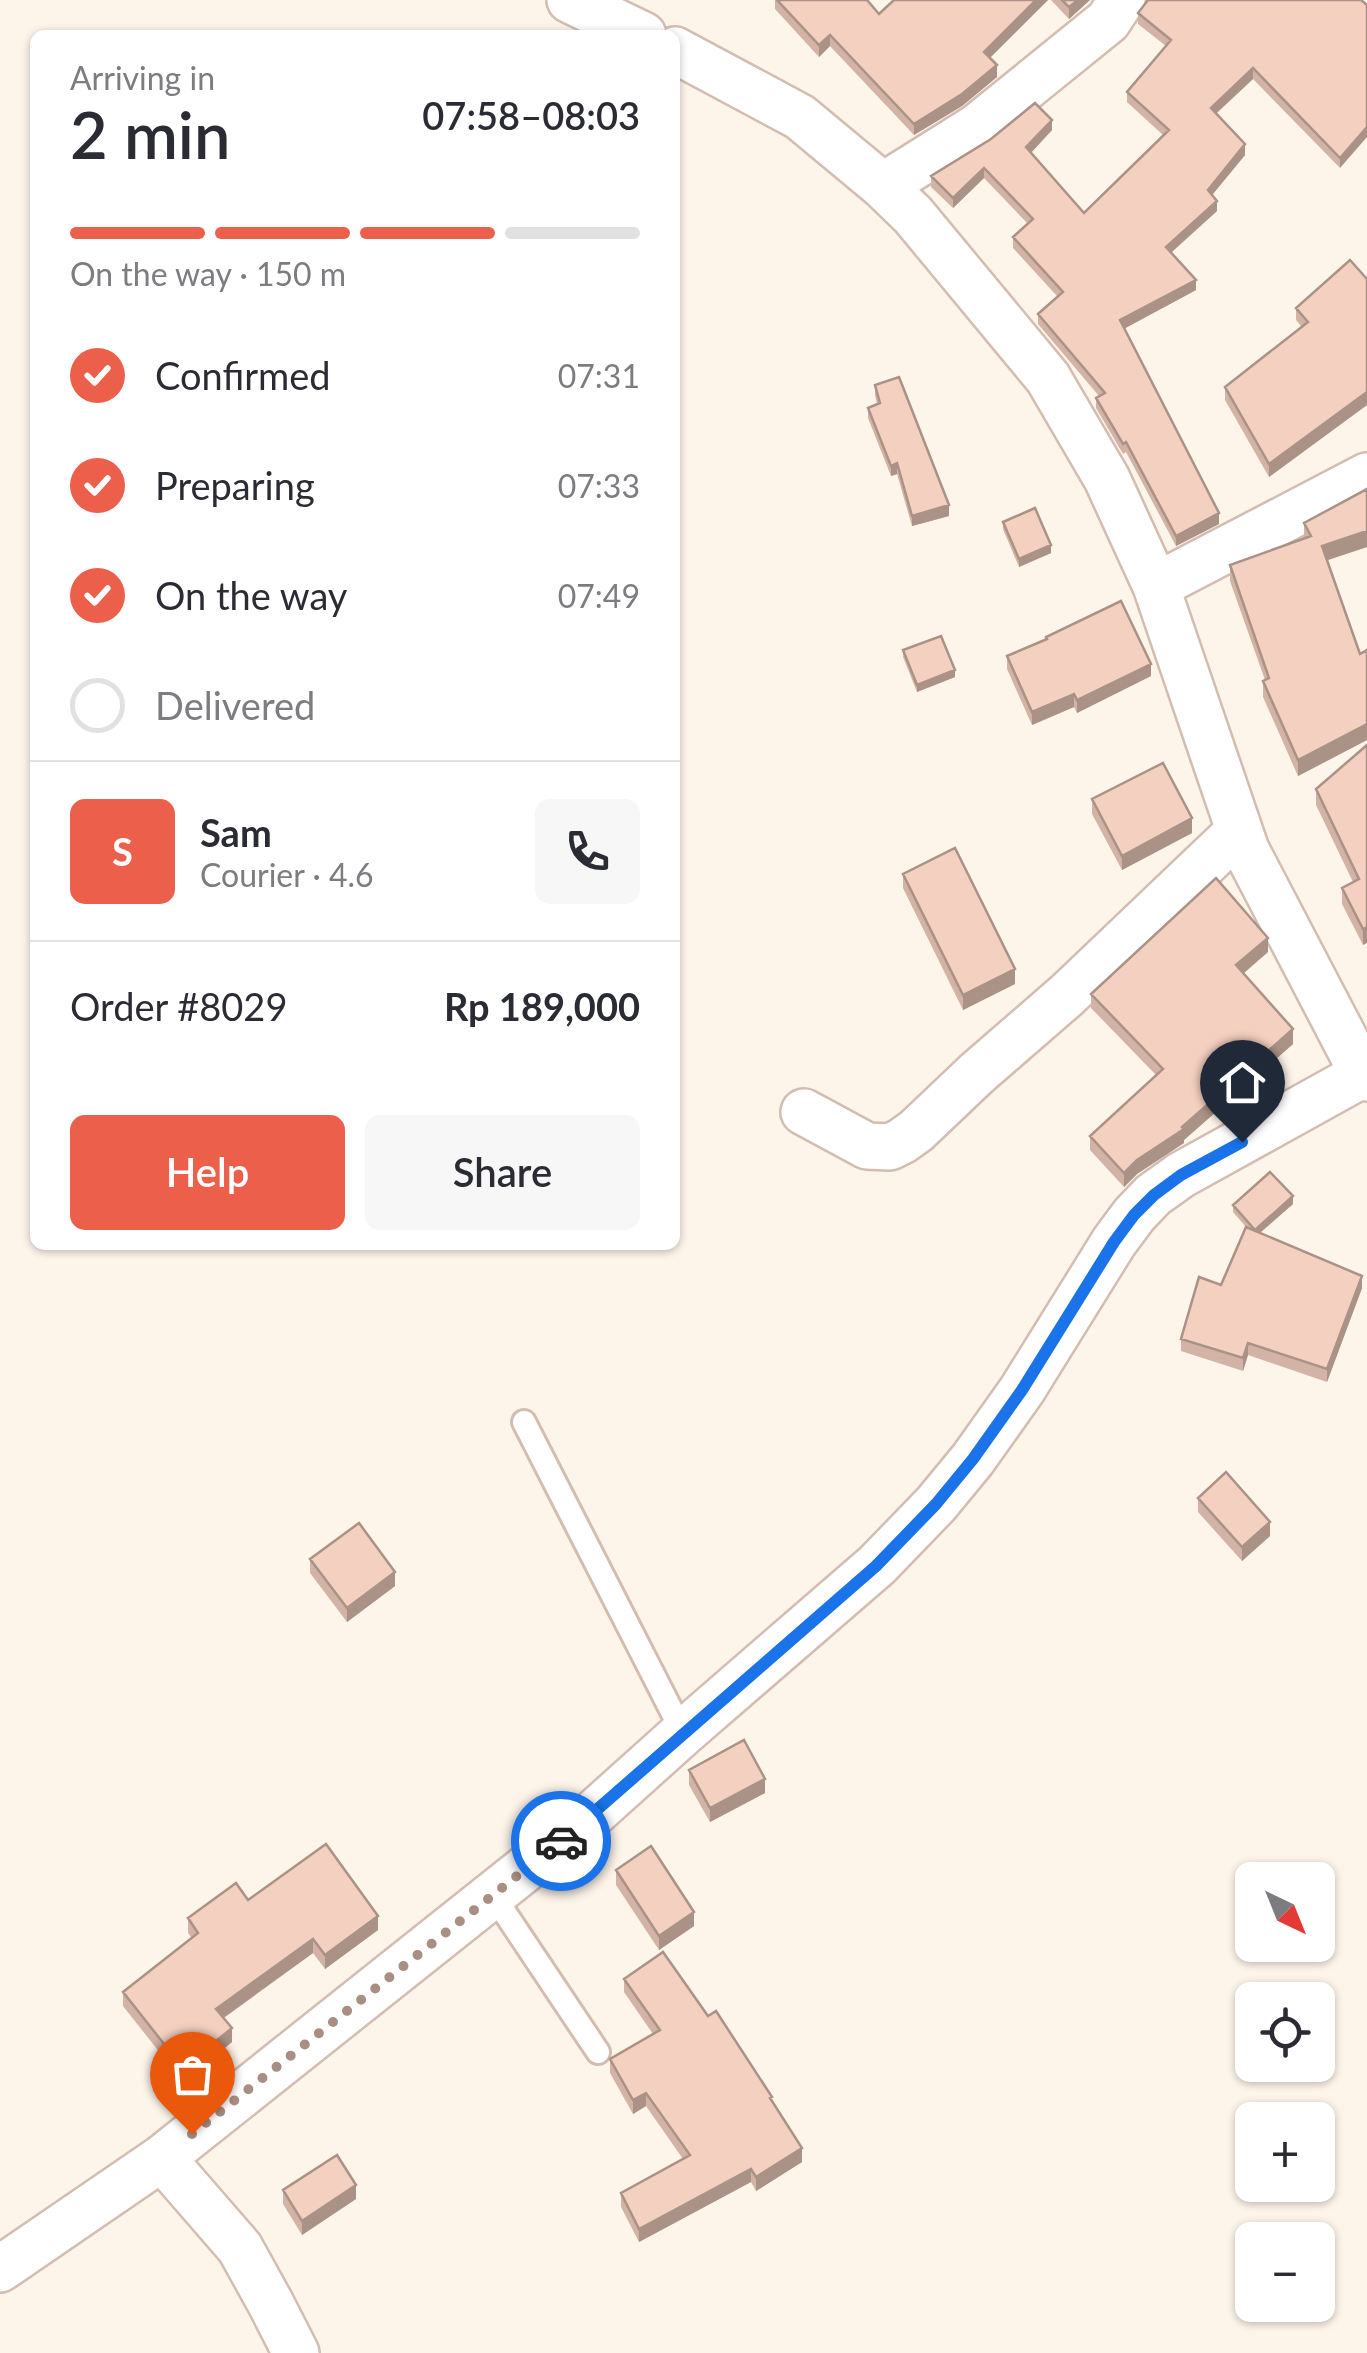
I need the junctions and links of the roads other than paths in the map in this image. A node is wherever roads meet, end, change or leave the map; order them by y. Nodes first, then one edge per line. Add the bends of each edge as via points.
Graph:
1 (570, 0) edge
2 (1122, 0) edge
3 (633, 30) edge
4 (680, 53) edge
5 (883, 186) junction
6 (1367, 476) edge
7 (1156, 586) junction
8 (1239, 831) junction
9 (1366, 1075) edge
10 (804, 1112) dead end
11 (524, 1422) dead end
12 (683, 1733) junction
13 (493, 1895) junction
14 (598, 2052) dead end
15 (162, 2158) junction
16 (0, 2269) edge
17 (296, 2353) edge

1 - 3 street
2 - 5 street via 1108,21 976,127
4 - 5 street via 800,117
5 - 7 street via 1048,378
6 - 7 street
7 - 8 street
8 - 9 street
8 - 10 street via 902,1141 866,1146
9 - 12 street via 1154,1195 1114,1242 1022,1390 936,1504 876,1566
11 - 12 lane
12 - 13 street
13 - 14 lane
13 - 15 street
15 - 16 street
15 - 17 street via 240,2248

